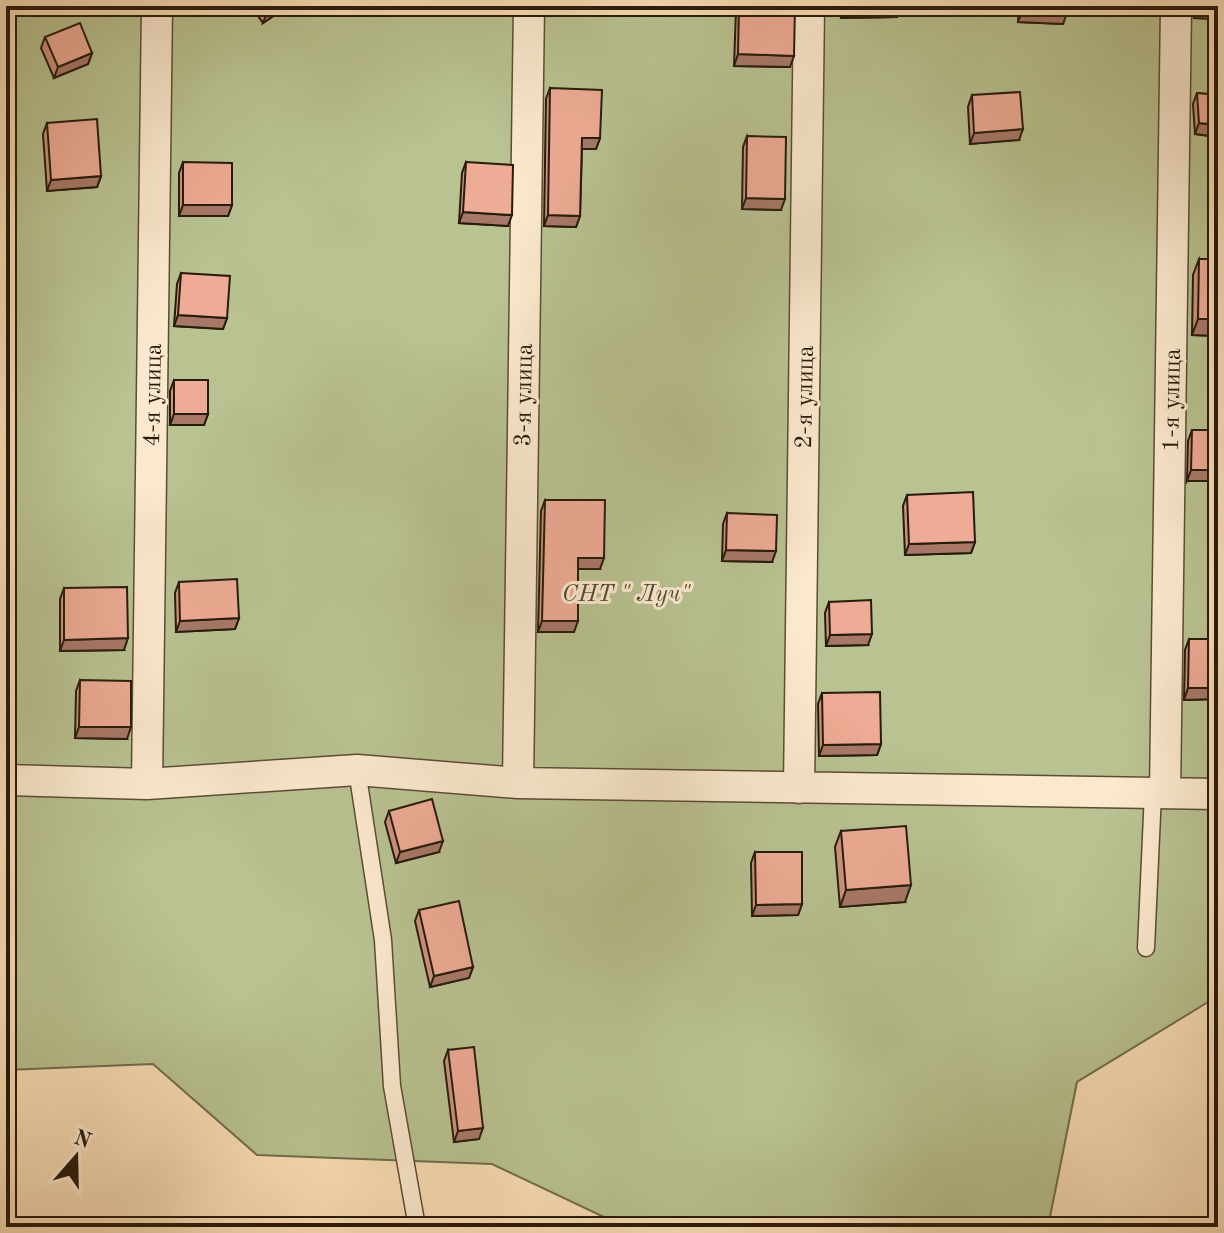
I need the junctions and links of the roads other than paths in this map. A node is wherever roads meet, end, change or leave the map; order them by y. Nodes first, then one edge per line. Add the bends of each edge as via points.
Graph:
1 (157, 6) edge
2 (529, 6) edge
3 (809, 6) edge
4 (1176, 6) edge
5 (357, 770) junction
6 (6, 780) edge
7 (518, 783) junction
8 (147, 784) junction
9 (799, 788) junction
10 (1159, 793) junction
11 (1218, 794) edge
12 (1146, 948) dead end
13 (417, 1227) edge

1 - 8 street, 4-я улица
2 - 7 street, 3-я улица
3 - 9 street, 2-я улица
4 - 10 street, 1-я улица
5 - 7 street
5 - 8 street
5 - 13 lane via 383,940 392,1086
6 - 8 street
7 - 9 street
9 - 10 street
10 - 11 street
10 - 12 lane

